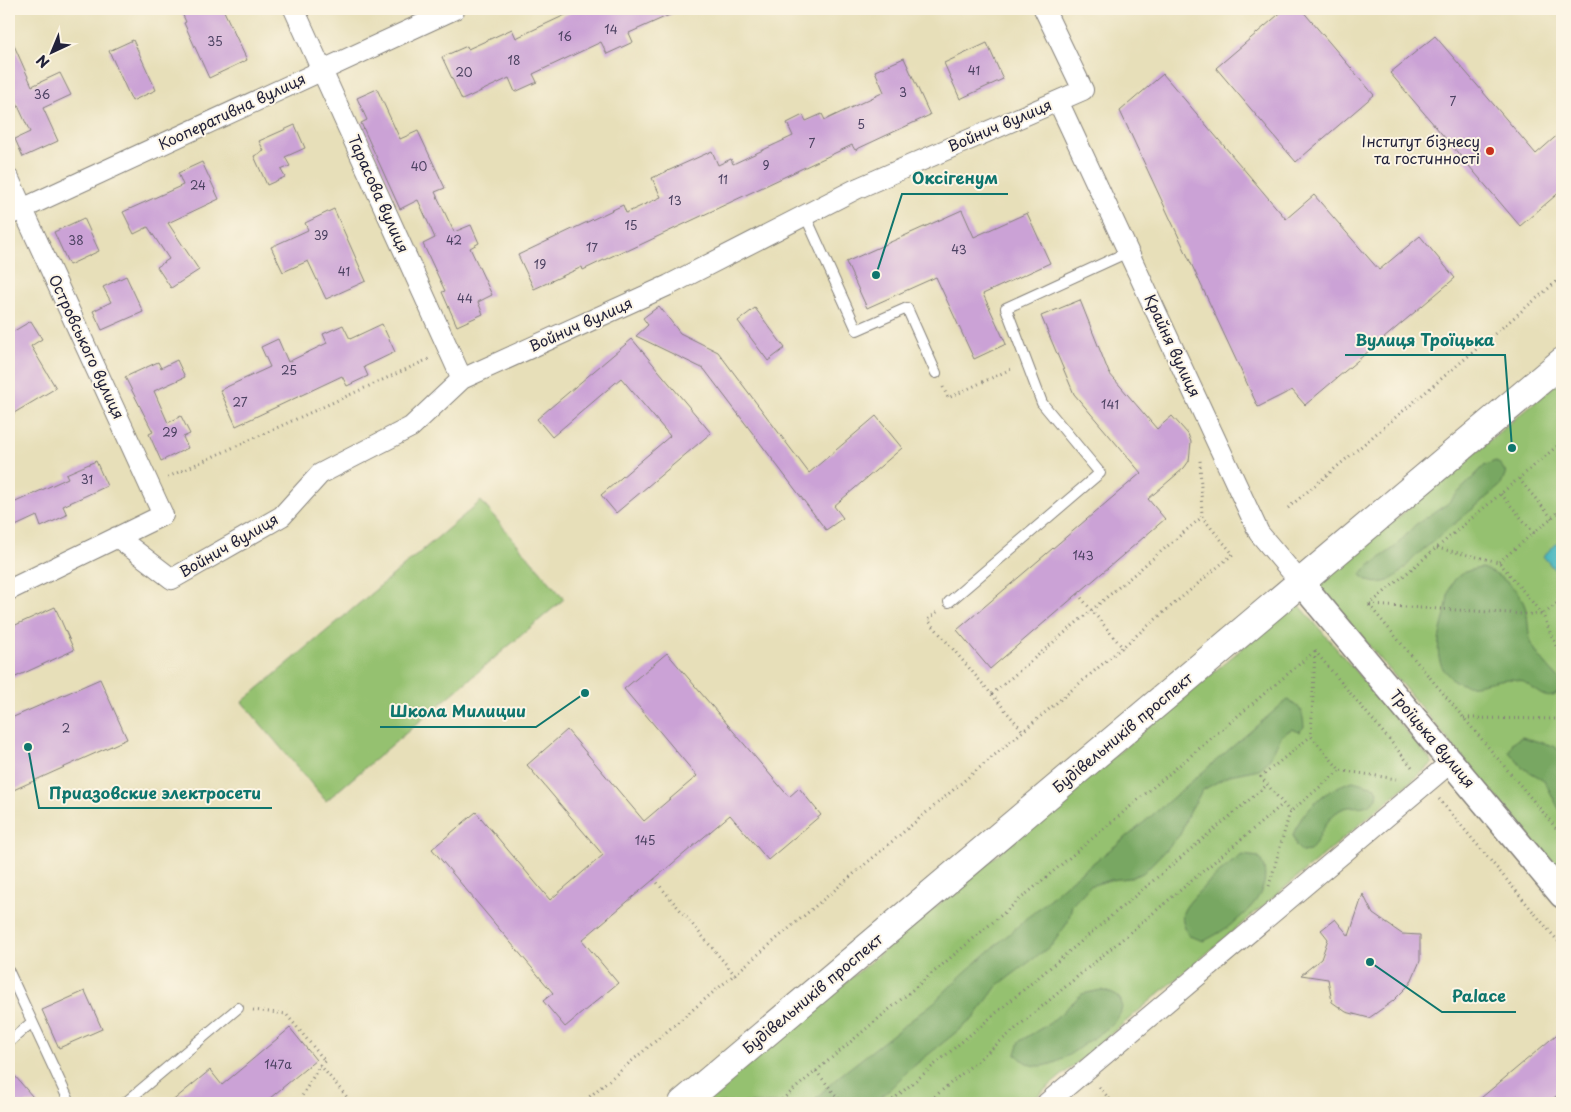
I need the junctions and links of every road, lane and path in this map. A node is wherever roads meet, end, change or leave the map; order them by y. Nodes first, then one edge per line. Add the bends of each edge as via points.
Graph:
1 (294, 9) edge
2 (455, 9) edge
3 (1044, 9) edge
4 (322, 70) junction
5 (1058, 101) junction
6 (9, 179) edge
7 (16, 212) edge
8 (804, 215) junction
9 (1128, 252) junction
10 (1562, 277) edge
11 (449, 350) junction
12 (1026, 362) junction
13 (1562, 362) edge
14 (936, 373) dead end
15 (462, 378) junction
16 (948, 398) dead end
17 (1562, 442) edge
18 (1519, 479) junction
19 (150, 486) junction
20 (1501, 494) junction
21 (1288, 508) dead end
22 (1562, 509) edge
23 (1552, 518) junction
24 (1534, 533) junction
25 (117, 537) junction
26 (1437, 548) junction
27 (1499, 562) junction
28 (1301, 582) junction
29 (9, 590) edge
30 (1078, 594) dead end
31 (1562, 599) edge
32 (949, 602) dead end
33 (1370, 605) junction
34 (1091, 610) junction
35 (1543, 615) junction
36 (928, 620) dead end
37 (1123, 648) junction
38 (1562, 661) edge
39 (992, 694) junction
40 (1464, 718) junction
41 (1562, 720) edge
42 (1023, 732) junction
43 (1311, 736) junction
44 (1451, 762) junction
45 (1340, 770) junction
46 (1426, 784) junction
47 (1267, 785) junction
48 (1282, 804) junction
49 (1290, 812) junction
50 (1562, 835) edge
51 (654, 879) dead end
52 (1269, 887) dead end
53 (1562, 895) edge
54 (9, 972) edge
55 (734, 975) junction
56 (238, 1008) joint
57 (32, 1022) junction
58 (9, 1042) edge
59 (320, 1065) junction
60 (816, 1071) junction
61 (70, 1103) edge
62 (125, 1103) edge
63 (298, 1103) edge
64 (352, 1103) edge
65 (582, 1103) edge
66 (684, 1103) edge
67 (778, 1103) edge
68 (842, 1103) edge
69 (889, 1103) edge
70 (927, 1103) edge
71 (1047, 1103) edge

1 - 4 street, Тарасова вулиця
2 - 4 street, Кооперативна вулиця
3 - 5 street, Войнич вулиця via 1082,90
4 - 7 street, Кооперативна вулиця
4 - 11 street, Тарасова вулиця
5 - 8 street, Войнич вулиця
5 - 9 street, Крайня вулиця
6 - 7 street, Островського вулиця
7 - 19 street, Островського вулиця
8 - 14 lane via 857,330 907,308
8 - 15 street, Войнич вулиця via 669,285
9 - 12 lane via 1006,308
9 - 28 street, Крайня вулиця via 1259,533
10 - 21 path
11 - 15 street, Тарасова вулиця
11 - 19 path
12 - 16 path
12 - 32 lane via 1042,403 1100,473
13 - 28 main road, Будівельників проспект
15 - 25 street, Войнич вулиця via 411,427 320,474 282,516 172,579
17 - 18 path
18 - 20 path
18 - 23 path
19 - 25 street, Островського вулиця via 163,515
20 - 24 path
20 - 26 path
22 - 23 path
23 - 24 path
24 - 27 path
25 - 29 street
26 - 27 path
26 - 33 path
27 - 35 path
28 - 44 street, Троїцька вулиця
28 - 66 main road, Будівельників проспект
30 - 34 path
31 - 35 path
33 - 35 path
33 - 40 path
34 - 37 path
34 - 37 path via 1202,517 1227,546 1233,554
34 - 39 path
35 - 38 path
36 - 39 path
37 - 42 path
39 - 42 path
40 - 41 path
40 - 50 path
42 - 55 path
43 - 45 path
43 - 47 path via 1261,778
43 - 60 path via 1315,651
44 - 46 street
44 - 53 street, Троїцька вулиця
45 - 46 path
45 - 49 path
46 - 71 street
47 - 48 path
47 - 69 path
48 - 49 path
48 - 70 path
49 - 52 path
51 - 55 path
54 - 57 lane
55 - 65 path
56 - 59 path via 286,1014 325,1061
56 - 62 lane
57 - 58 lane
57 - 61 lane
59 - 63 path
59 - 64 path
60 - 67 path
60 - 68 path

